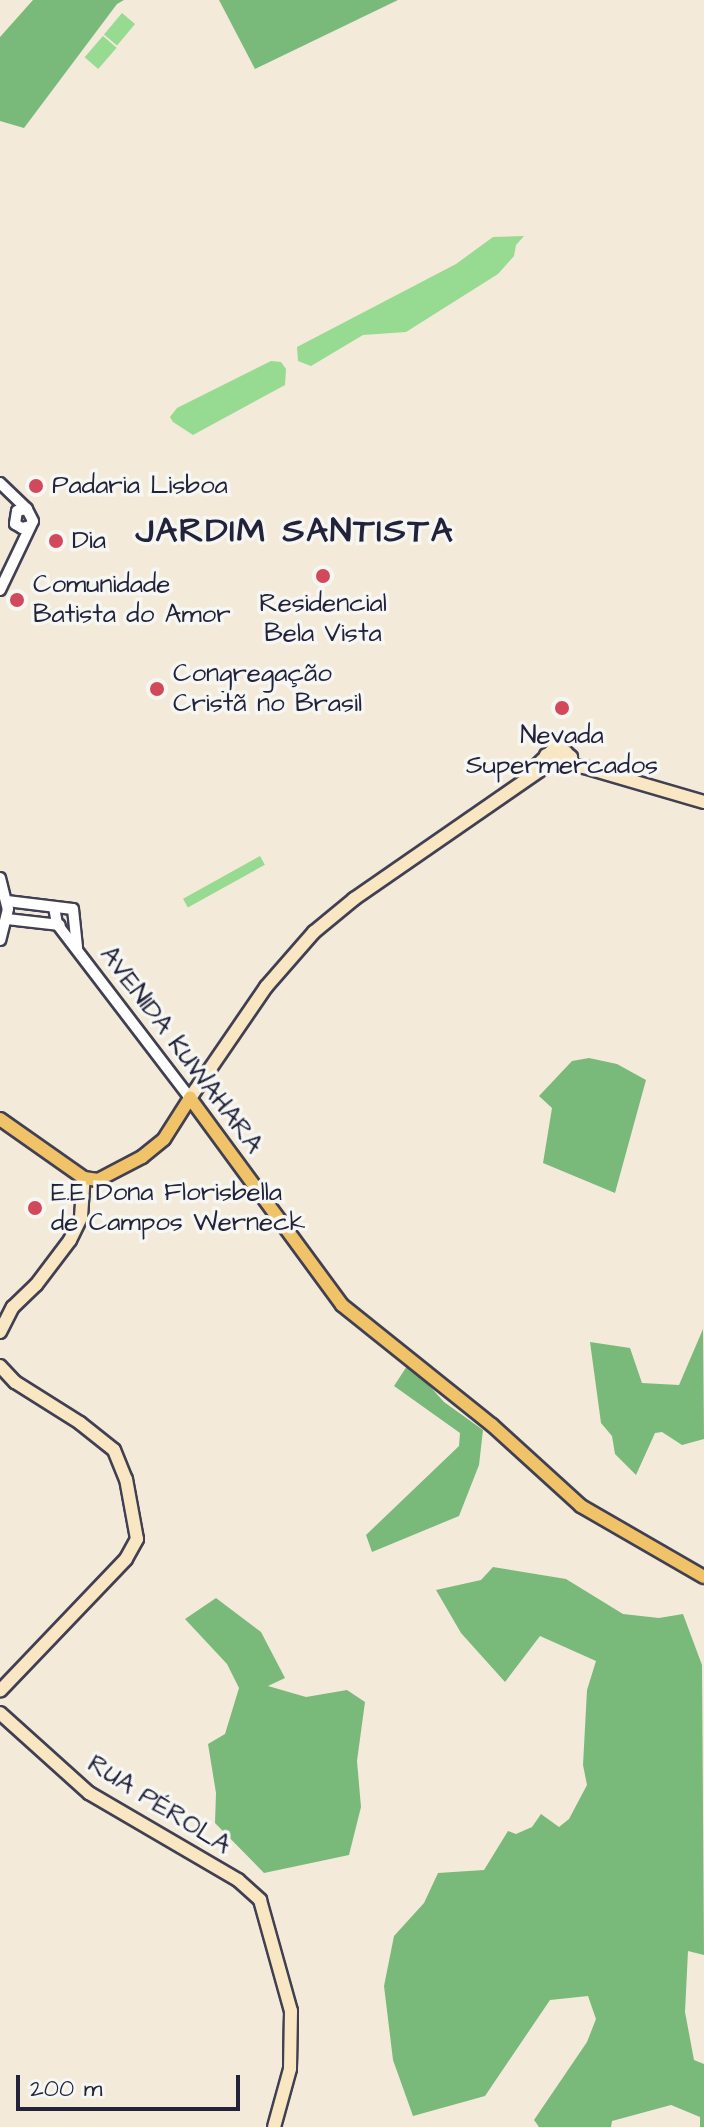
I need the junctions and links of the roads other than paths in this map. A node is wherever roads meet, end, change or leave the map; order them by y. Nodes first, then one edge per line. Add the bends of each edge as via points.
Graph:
1 (0, 483) edge
2 (15, 494) junction
3 (27, 509) junction
4 (15, 519) junction
5 (30, 526) junction
6 (14, 558) junction
7 (0, 590) edge
8 (550, 759) junction
9 (584, 767) junction
10 (704, 802) edge
11 (0, 878) edge
12 (7, 901) junction
13 (54, 907) junction
14 (7, 919) junction
15 (57, 924) junction
16 (75, 927) junction
17 (0, 940) edge
18 (77, 948) junction
19 (190, 1098) junction
20 (0, 1119) edge
21 (84, 1178) junction
22 (0, 1332) edge
23 (0, 1366) edge
24 (704, 1577) edge
25 (0, 1691) edge
26 (0, 1713) edge
27 (274, 2127) edge

1 - 2 street
2 - 3 street
2 - 4 street
3 - 4 street
3 - 5 street via 34,517
4 - 5 street via 22,528
4 - 6 street
5 - 6 street
6 - 7 street
8 - 9 main road
8 - 9 main road via 561,749
8 - 19 main road via 314,932 266,987
9 - 10 main road
11 - 12 street
12 - 13 street
12 - 14 street
13 - 15 street, AVENIDA KUWAHARA
13 - 16 street, AVENIDA KUWAHARA via 73,909
14 - 15 street
14 - 17 street
15 - 16 street
15 - 18 street, AVENIDA KUWAHARA
16 - 18 street, AVENIDA KUWAHARA
18 - 19 street, AVENIDA KUWAHARA
19 - 21 main road via 164,1139 142,1157 98,1180
19 - 24 main road, AVENIDA KUWAHARA via 329,1290 581,1506
20 - 21 main road
21 - 22 main road via 81,1217 74,1233 13,1307
23 - 25 main road via 114,1450 126,1479 137,1539 126,1559
26 - 27 main road, RUA PÉROLA via 89,1793 238,1880 260,1900 291,2011 290,2069

